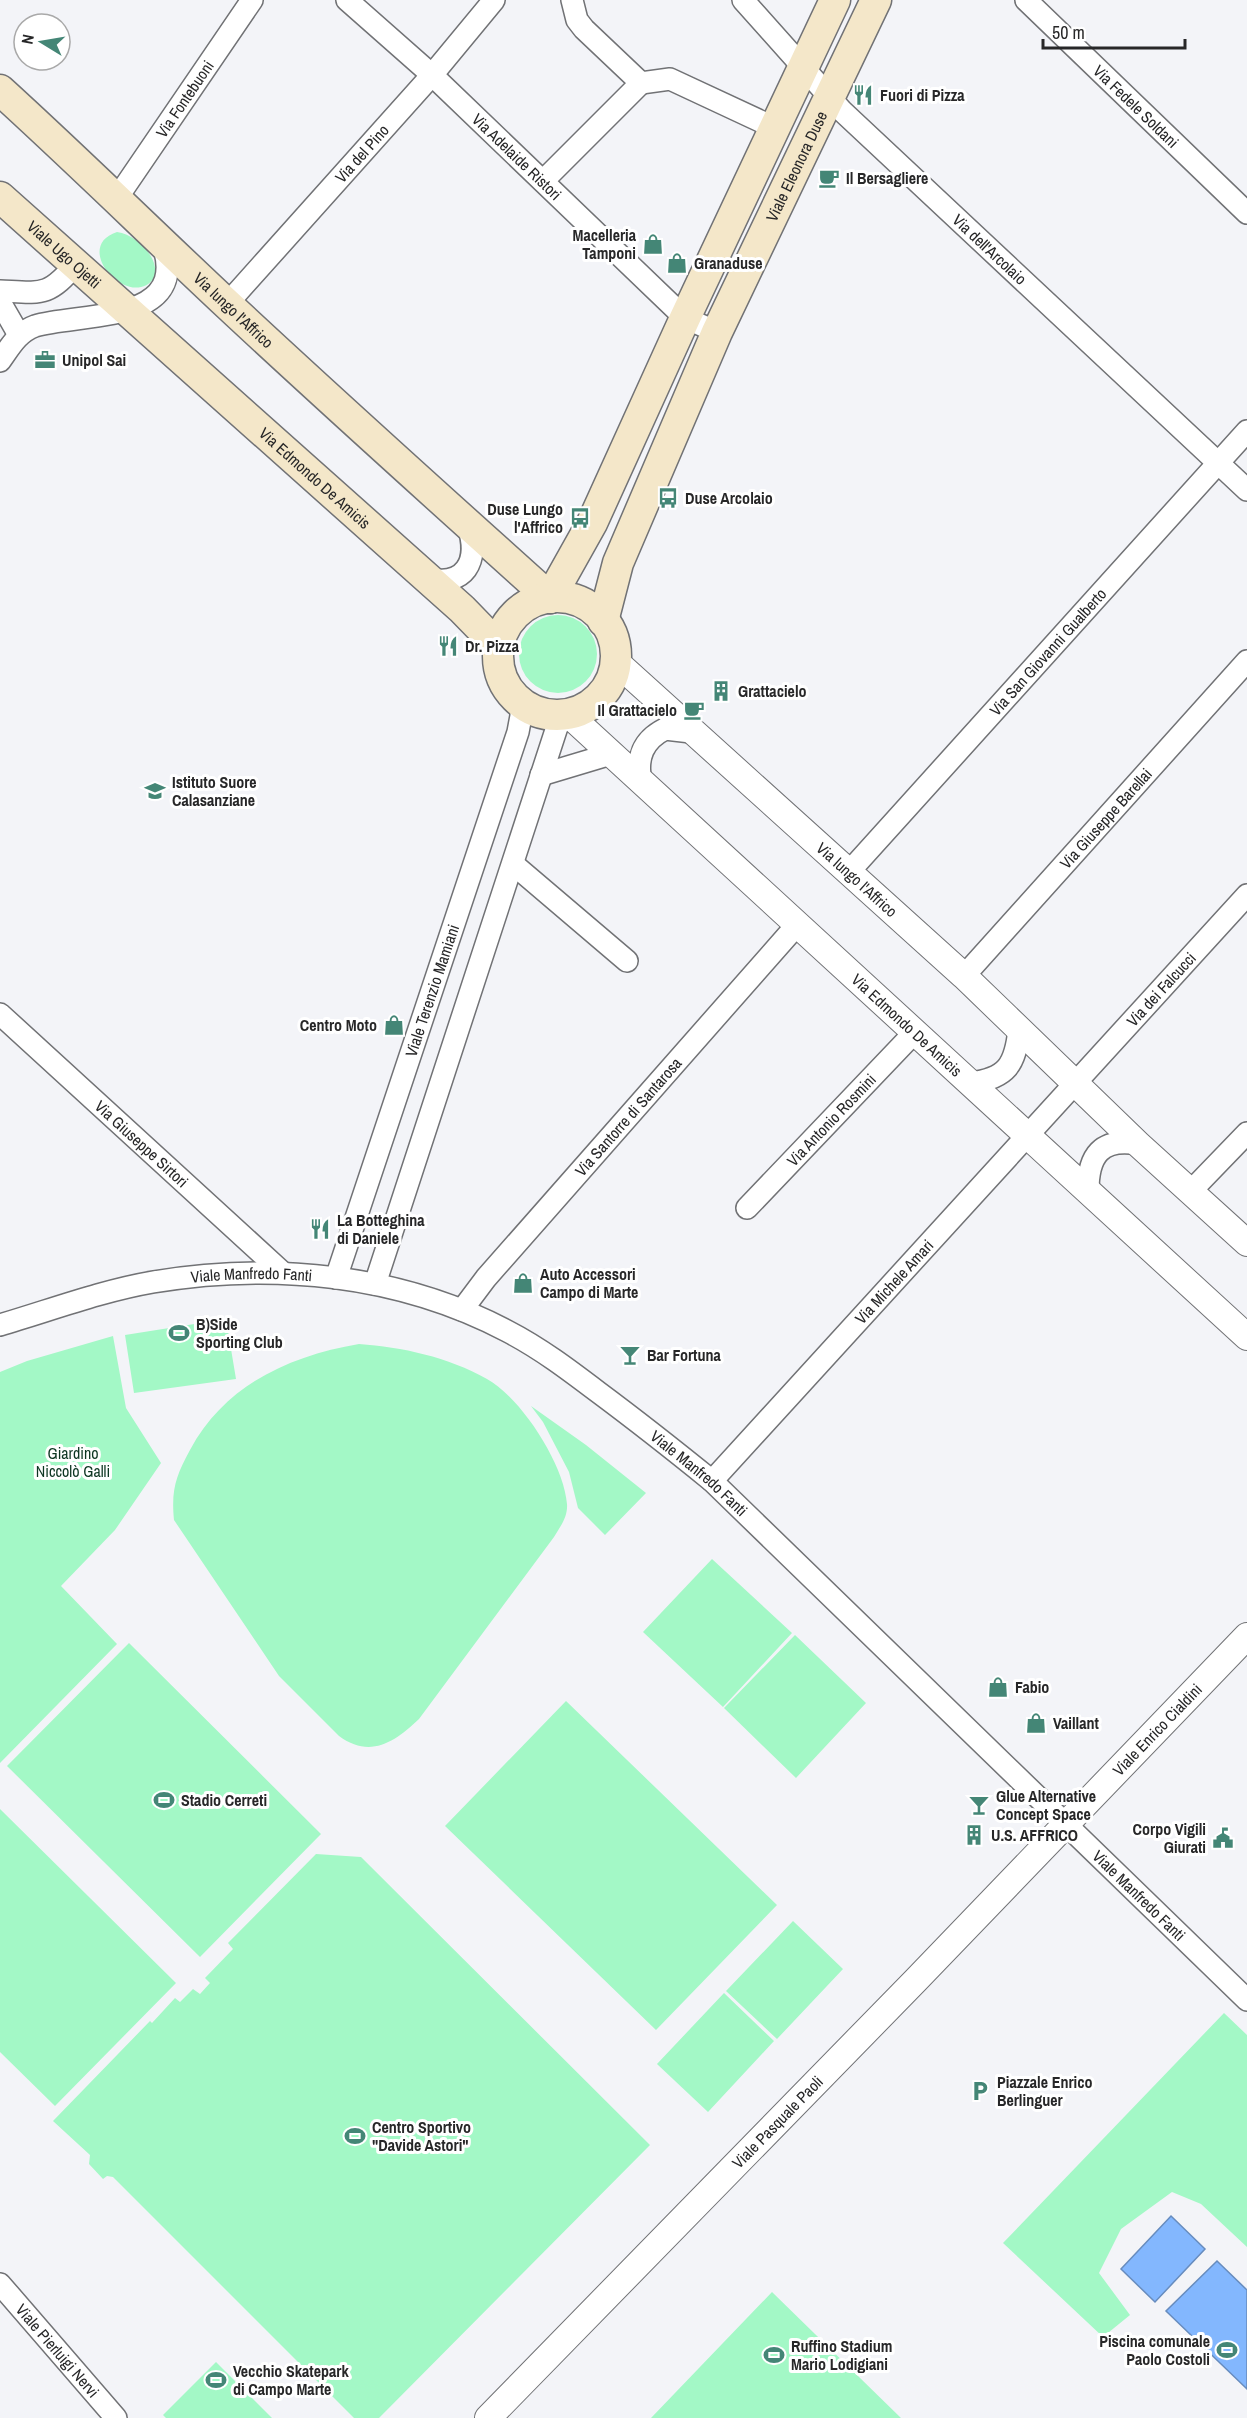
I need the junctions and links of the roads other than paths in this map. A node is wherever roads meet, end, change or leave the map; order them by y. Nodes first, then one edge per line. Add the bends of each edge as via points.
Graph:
1 (252, 0) edge
2 (347, 0) edge
3 (494, 0) edge
4 (572, 0) edge
5 (743, 0) edge
6 (835, 0) edge
7 (876, 0) edge
8 (1026, 0) edge
9 (802, 70) junction
10 (432, 75) junction
11 (641, 83) junction
12 (1, 91) edge
13 (829, 98) junction
14 (775, 129) junction
15 (543, 181) junction
16 (0, 197) edge
17 (117, 198) junction
18 (1247, 213) edge
19 (161, 241) junction
20 (76, 264) junction
21 (0, 291) edge
22 (0, 302) edge
23 (227, 304) junction
24 (128, 310) junction
25 (685, 318) junction
26 (717, 332) junction
27 (19, 336) junction
28 (0, 361) edge
29 (1247, 431) edge
30 (1218, 464) junction
31 (1247, 490) edge
32 (468, 526) junction
33 (425, 578) junction
34 (550, 598) junction
35 (603, 621) junction
36 (499, 647) junction
37 (615, 661) junction
38 (1247, 661) edge
39 (521, 703) junction
40 (567, 715) junction
41 (691, 732) junction
42 (611, 754) junction
43 (541, 775) junction
44 (640, 782) junction
45 (513, 864) junction
46 (848, 873) junction
47 (1247, 895) edge
48 (796, 926) junction
49 (627, 960) dead end
50 (964, 976) junction
51 (0, 1014) edge
52 (1018, 1030) junction
53 (914, 1032) junction
54 (1075, 1082) junction
55 (971, 1083) junction
56 (1247, 1133) edge
57 (1028, 1135) junction
58 (1138, 1144) junction
59 (1089, 1191) junction
60 (1191, 1191) junction
61 (747, 1208) dead end
62 (1247, 1243) edge
63 (282, 1272) junction
64 (336, 1278) junction
65 (375, 1284) junction
66 (462, 1310) junction
67 (0, 1325) edge
68 (1247, 1336) edge
69 (712, 1481) junction
70 (1247, 1636) edge
71 (1066, 1824) junction
72 (1247, 2000) edge
73 (0, 2284) edge
74 (116, 2418) edge
75 (488, 2418) edge

1 - 17 street, Via Fontebuoni
2 - 10 street, Via Adelaide Ristori
3 - 10 street, Via del Pino
4 - 11 street via 584,29
5 - 9 street, Via dell'Arcolaio
6 - 9 main road
7 - 13 main road, Viale Eleonora Duse
8 - 18 street, Via Fedele Soldani
9 - 13 street, Via dell'Arcolaio
9 - 14 main road
10 - 15 street, Via Adelaide Ristori
10 - 23 street, Via del Pino
11 - 14 street via 670,79
11 - 15 street
12 - 17 main road, Via lungo l'Affrico
13 - 26 main road, Viale Eleonora Duse
13 - 30 street, Via dell'Arcolaio
14 - 25 main road
15 - 25 street, Via Adelaide Ristori
16 - 20 main road, Viale Ugo Ojetti
17 - 19 main road, Via lungo l'Affrico
19 - 23 main road, Via lungo l'Affrico
19 - 24 street, Via lungo l'Affrico via 168,265 162,287 153,298
20 - 21 street via 45,292
20 - 24 main road, Viale Ugo Ojetti
22 - 27 street
23 - 32 main road, Via lungo l'Affrico
24 - 27 street, Via lungo l'Affrico via 35,326
24 - 33 main road, Via Edmondo De Amicis
25 - 26 street
25 - 34 main road via 592,523
26 - 35 main road, Viale Eleonora Duse via 618,562
27 - 28 street
29 - 30 street, Via San Giovanni Gualberto
30 - 31 street, Via dell'Arcolaio
30 - 46 street, Via San Giovanni Gualberto
32 - 33 street via 472,547 468,568 449,580
32 - 34 main road, Via lungo l'Affrico
33 - 36 main road, Via Edmondo De Amicis
34 - 35 main road via 580,602
34 - 36 main road via 517,614 508,623
35 - 37 main road via 612,636
36 - 39 main road via 503,679
37 - 40 main road via 613,674 601,695
37 - 41 street, Via lungo l'Affrico
38 - 50 street, Via Giuseppe Barellai
39 - 40 main road via 544,714
39 - 64 street, Viale Terenzio Mamiani via 518,732
40 - 42 street, Via Edmondo De Amicis
40 - 43 street via 557,727
41 - 44 street via 666,729 648,741 638,766
41 - 46 street, Via lungo l'Affrico
42 - 43 street
42 - 44 street, Via Edmondo De Amicis
43 - 45 street
44 - 48 street, Via Edmondo De Amicis
45 - 49 street
45 - 65 street
46 - 50 street, Via lungo l'Affrico
47 - 54 street, Via dei Falcucci
48 - 53 street, Via Edmondo De Amicis
48 - 66 street, Via Santorre di Santarosa
50 - 52 street, Via lungo l'Affrico
51 - 63 street, Via Giuseppe Sirtori
52 - 54 street, Via lungo l'Affrico
52 - 55 street via 1015,1055 1008,1068 996,1077
53 - 55 street, Via Edmondo De Amicis
53 - 61 street, Via Antonio Rosmini
54 - 57 street, Via Michele Amari
54 - 58 street, Via lungo l'Affrico
55 - 57 street, Via Edmondo De Amicis
56 - 60 street
57 - 59 street, Via Edmondo De Amicis
57 - 69 street, Via Michele Amari
58 - 59 street via 1115,1143 1098,1151 1090,1164
58 - 60 street, Via lungo l'Affrico
59 - 68 street, Via Edmondo De Amicis
60 - 62 street, Via lungo l'Affrico
63 - 64 street, Viale Manfredo Fanti
63 - 67 street, Viale Manfredo Fanti via 153,1282 98,1294
64 - 65 street, Viale Manfredo Fanti
65 - 66 street, Viale Manfredo Fanti
66 - 69 street, Viale Manfredo Fanti via 552,1357
69 - 71 street, Viale Manfredo Fanti
70 - 71 street, Viale Enrico Cialdini
71 - 72 street, Viale Manfredo Fanti
71 - 75 street, Viale Pasquale Paoli
73 - 74 street, Viale Pierluigi Nervi

